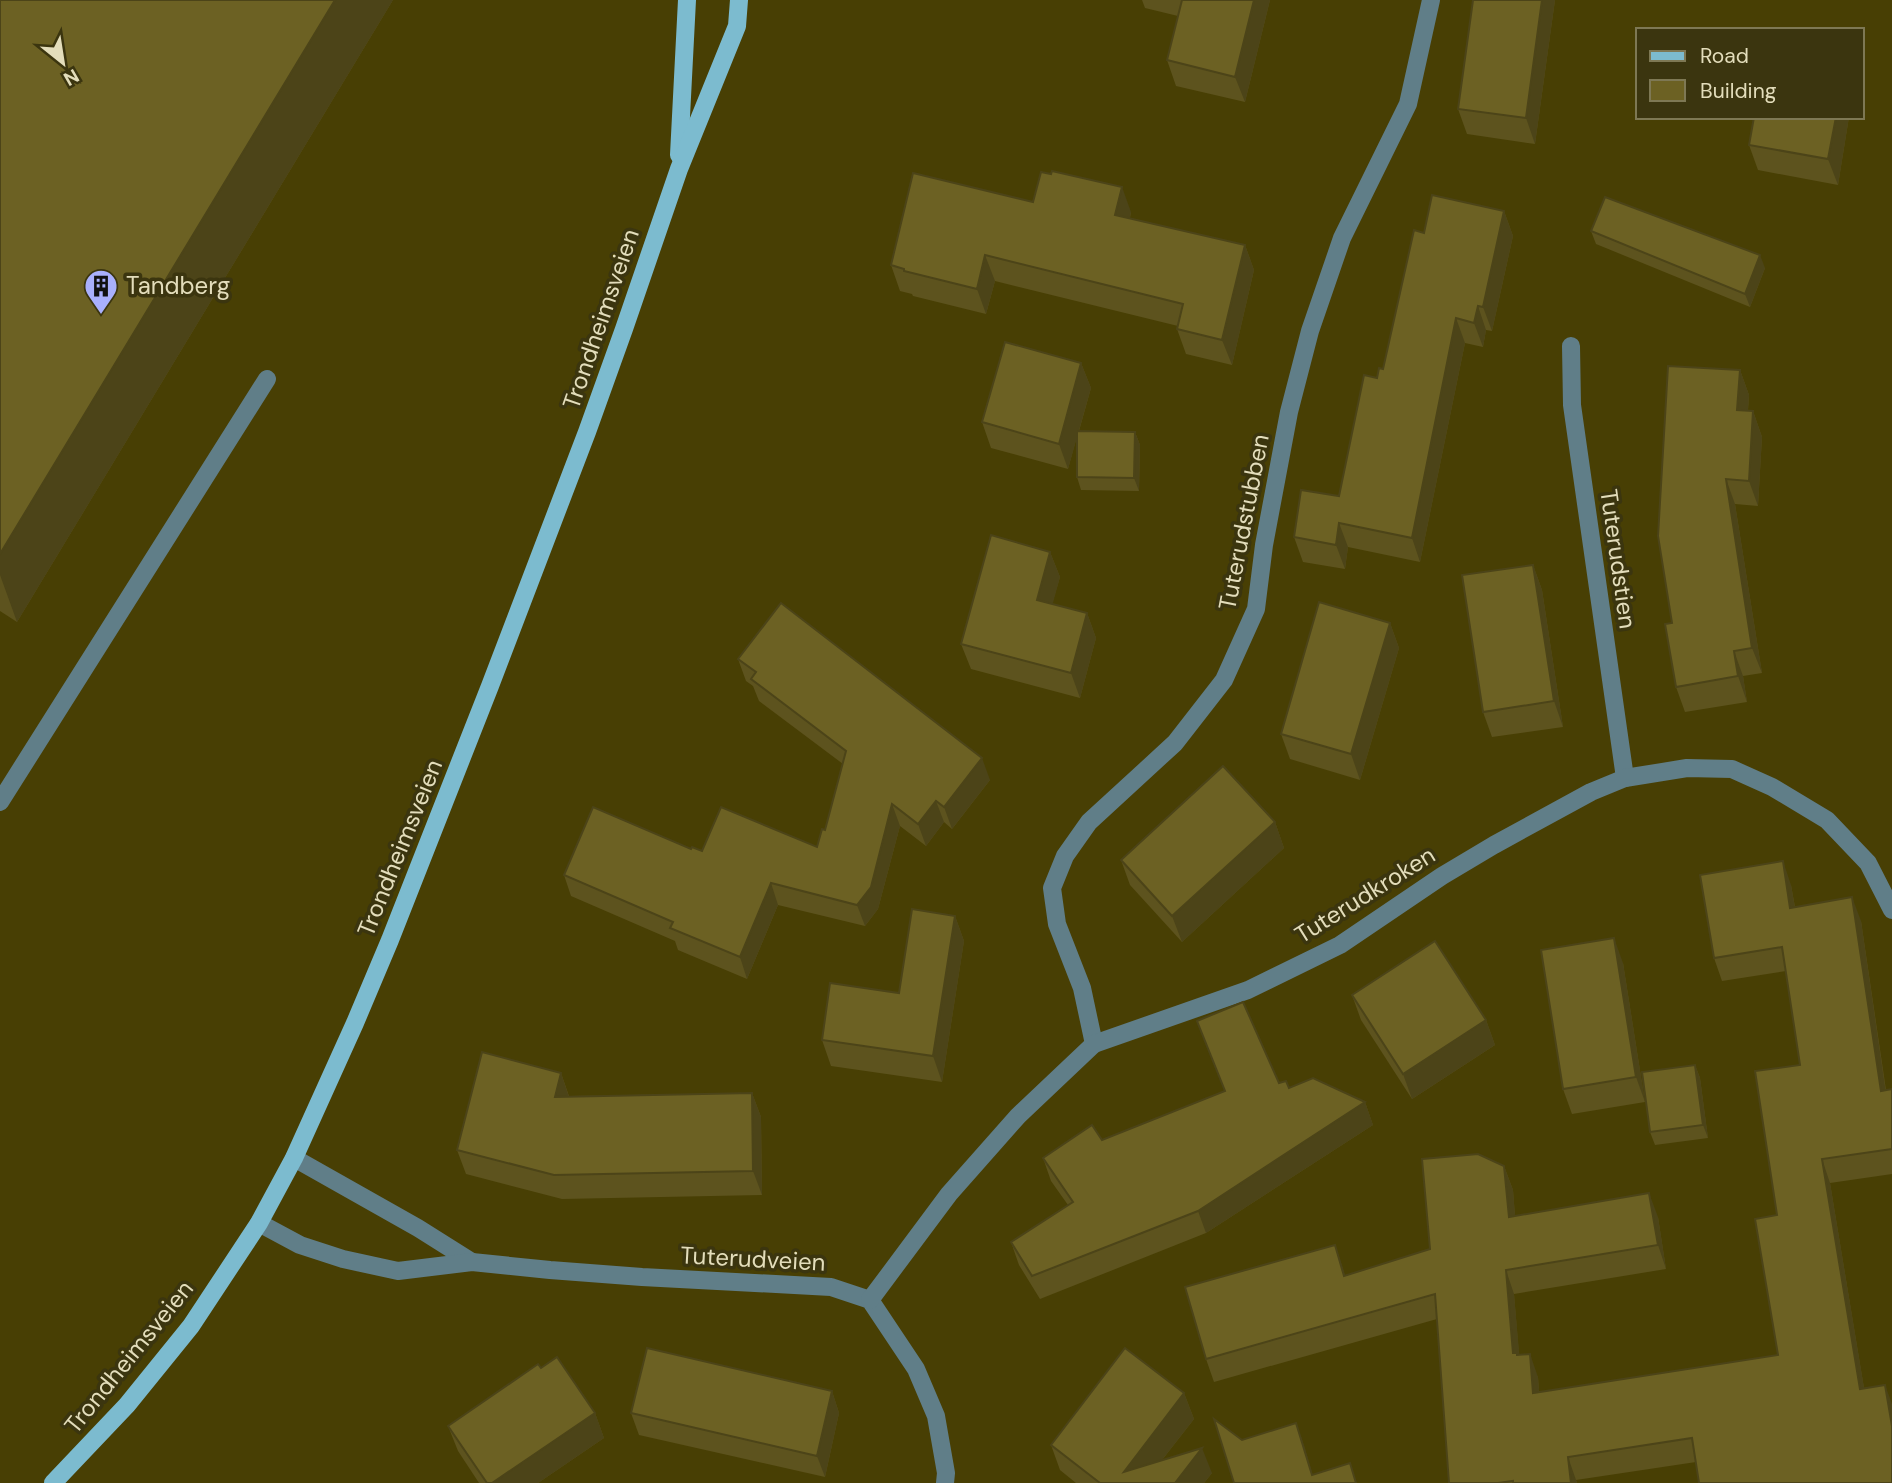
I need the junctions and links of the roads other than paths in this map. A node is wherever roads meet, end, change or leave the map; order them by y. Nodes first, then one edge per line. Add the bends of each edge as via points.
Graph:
1 (687, 0) edge
2 (739, 0) edge
3 (1431, 0) edge
4 (679, 169) junction
5 (1571, 346) dead end
6 (267, 379) dead end
7 (1625, 778) junction
8 (0, 802) edge
9 (1892, 911) edge
10 (1094, 1044) junction
11 (294, 1158) junction
12 (259, 1223) junction
13 (472, 1262) junction
14 (870, 1300) junction
15 (53, 1483) edge
16 (945, 1483) edge

1 - 4 main road, Trondheimsveien
2 - 4 main road, Trondheimsveien via 737,26
3 - 10 street, Tuterudstubben via 1408,104 1342,238 1310,331 1287,425 1256,609 1224,680 1175,743 1089,822 1065,856 1052,888 1057,924 1082,988
4 - 11 main road, Trondheimsveien via 587,432 490,686 390,940
5 - 7 street, Tuterudstien via 1572,405
6 - 8 street
7 - 9 street, Tuterudkroken via 1687,768 1732,769 1772,787 1827,820 1868,863
7 - 10 street, Tuterudkroken via 1494,845 1340,945 1248,990
10 - 14 street, Tuterudkroken via 1018,1116 949,1194
11 - 12 main road, Trondheimsveien
11 - 13 street, Tuterudveien
12 - 13 street, Tuterudveien via 300,1245 398,1271
12 - 15 main road, Trondheimsveien via 160,1367
13 - 14 street, Tuterudveien via 831,1287
14 - 16 street via 916,1369 936,1416

